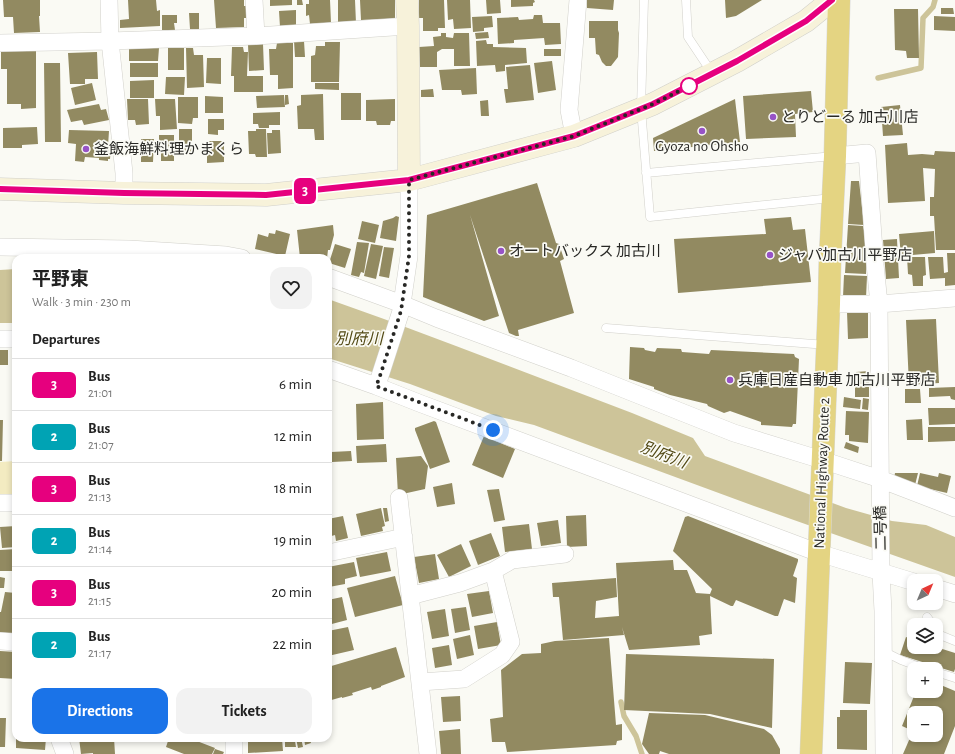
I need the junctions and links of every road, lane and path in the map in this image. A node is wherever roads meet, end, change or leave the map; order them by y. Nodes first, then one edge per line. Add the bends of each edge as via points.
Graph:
1 (109, 0) edge
2 (254, 0) edge
3 (407, 0) edge
4 (578, 0) edge
5 (644, 0) edge
6 (686, 0) edge
7 (832, 0) edge
8 (839, 0) edge
9 (408, 26) junction
10 (256, 36) junction
11 (110, 41) junction
12 (0, 43) edge
13 (712, 74) junction
14 (641, 109) junction
15 (574, 136) junction
16 (836, 156) junction
17 (646, 173) junction
18 (409, 180) junction
19 (0, 188) edge
20 (124, 193) junction
21 (833, 198) junction
22 (0, 247) edge
23 (158, 254) edge
24 (332, 279) edge
25 (955, 298) edge
26 (829, 304) junction
27 (879, 304) junction
28 (401, 308) junction
29 (606, 328) dead end
30 (12, 339) edge
31 (0, 340) edge
32 (827, 345) junction
33 (332, 371) edge
34 (378, 382) junction
35 (822, 466) junction
36 (880, 486) junction
37 (399, 498) dead end
38 (0, 503) edge
39 (12, 503) edge
40 (955, 508) edge
41 (404, 537) junction
42 (819, 547) junction
43 (332, 552) edge
44 (565, 554) dead end
45 (881, 568) junction
46 (493, 571) junction
47 (907, 579) edge
48 (943, 590) edge
49 (955, 594) edge
50 (410, 596) junction
51 (943, 636) edge
52 (0, 641) edge
53 (955, 641) edge
54 (12, 642) edge
55 (883, 652) junction
56 (907, 662) edge
57 (943, 674) edge
58 (955, 678) edge
59 (420, 682) junction
60 (60, 742) edge
61 (234, 742) edge
62 (65, 754) edge
63 (234, 754) edge
64 (428, 754) edge
65 (811, 754) edge
66 (884, 754) edge

1 - 11 street
2 - 10 street
3 - 9 street
4 - 15 street via 569,110
5 - 14 lane
6 - 13 lane via 688,37
7 - 13 street via 806,21
8 - 16 highway, National Highway Route 2
9 - 10 street
9 - 18 street
10 - 11 street
11 - 12 street
11 - 20 street
13 - 14 street
14 - 15 street
14 - 17 lane
15 - 18 street
16 - 17 lane
16 - 21 highway, National Highway Route 2
16 - 27 street, 二号橋 via 867,153
17 - 21 lane via 650,217
18 - 20 street via 266,195
18 - 28 street via 409,256
19 - 20 street
21 - 26 highway, National Highway Route 2
22 - 23 street via 129,249
24 - 28 street
25 - 27 street
26 - 27 street
26 - 32 highway, National Highway Route 2
27 - 36 street, 二号橋
28 - 34 street
28 - 35 street via 436,318 571,368
29 - 32 lane
30 - 31 street
32 - 35 highway, National Highway Route 2
33 - 34 street
34 - 42 street via 434,408
35 - 36 street
35 - 42 highway, National Highway Route 2
36 - 40 street
36 - 45 street, 二号橋
37 - 41 street
38 - 39 street
41 - 43 street
41 - 50 street
42 - 45 street
42 - 65 highway, National Highway Route 2
44 - 46 street via 512,560
45 - 47 street
45 - 55 street, 二号橋
46 - 50 street via 460,584
46 - 59 street via 511,642 502,655 464,679
48 - 49 street
50 - 59 street
51 - 53 lane
52 - 54 street
55 - 56 lane
55 - 66 street, 二号橋
57 - 58 lane
59 - 64 street
60 - 62 street
61 - 63 street

